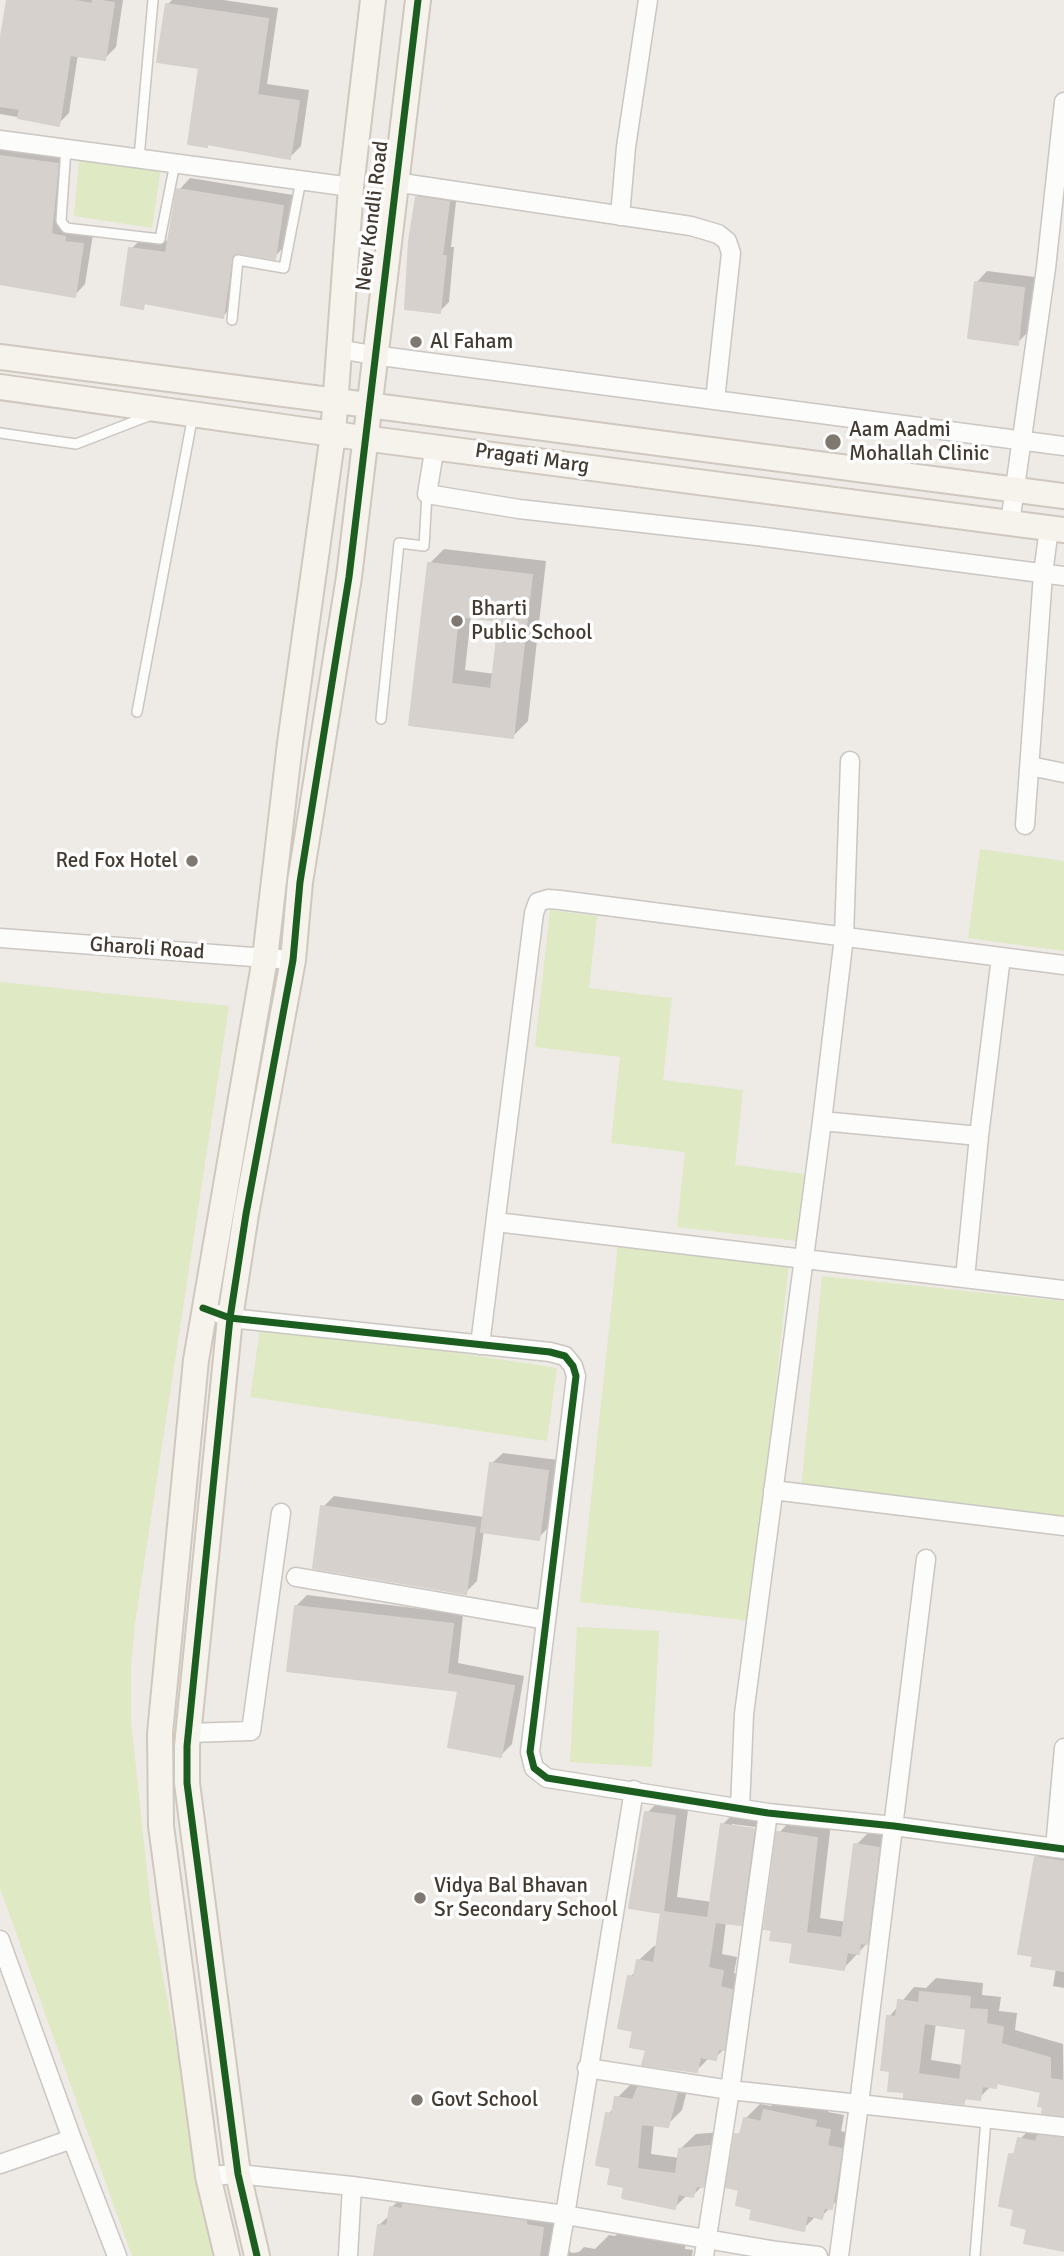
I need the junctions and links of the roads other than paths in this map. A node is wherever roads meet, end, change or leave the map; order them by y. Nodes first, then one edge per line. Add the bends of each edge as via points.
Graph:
1 (153, 0) edge
2 (373, 0) edge
3 (418, 0) edge
4 (648, 0) edge
5 (1064, 102) edge
6 (0, 140) edge
7 (66, 148) junction
8 (139, 158) junction
9 (175, 163) junction
10 (301, 180) junction
11 (395, 182) junction
12 (351, 187) junction
13 (621, 216) junction
14 (1055, 269) edge
15 (232, 320) dead end
16 (338, 349) junction
17 (373, 355) junction
18 (0, 357) edge
19 (0, 387) edge
20 (715, 400) junction
21 (336, 401) junction
22 (368, 404) junction
23 (166, 410) junction
24 (193, 413) junction
25 (0, 433) edge
26 (333, 434) junction
27 (365, 436) junction
28 (1021, 441) junction
29 (435, 446) junction
30 (1064, 446) edge
31 (1014, 489) junction
32 (427, 494) junction
33 (1064, 496) edge
34 (1010, 523) junction
35 (1057, 529) edge
36 (1043, 574) junction
37 (1064, 576) edge
38 (137, 712) dead end
39 (381, 719) dead end
40 (850, 761) dead end
41 (1030, 766) junction
42 (1064, 773) edge
43 (1025, 825) dead end
44 (844, 937) junction
45 (0, 938) edge
46 (1001, 957) junction
47 (265, 958) junction
48 (293, 961) junction
49 (1064, 965) edge
50 (822, 1121) junction
51 (979, 1136) junction
52 (496, 1222) junction
53 (804, 1259) junction
54 (965, 1279) junction
55 (1064, 1290) edge
56 (203, 1308) junction
57 (230, 1318) junction
58 (480, 1345) junction
59 (773, 1490) junction
60 (281, 1513) dead end
61 (1064, 1525) edge
62 (926, 1559) dead end
63 (296, 1577) dead end
64 (546, 1620) junction
65 (188, 1733) junction
66 (1064, 1748) edge
67 (634, 1790) junction
68 (740, 1808) junction
69 (768, 1813) junction
70 (894, 1826) junction
71 (1060, 1848) edge
72 (0, 1940) edge
73 (587, 2068) junction
74 (730, 2090) junction
75 (859, 2104) junction
76 (986, 2119) junction
77 (1064, 2127) edge
78 (72, 2139) junction
79 (0, 2164) edge
80 (238, 2174) junction
81 (208, 2176) junction
82 (352, 2186) junction
83 (565, 2215) junction
84 (705, 2247) edge
85 (117, 2256) edge
86 (227, 2256) edge
87 (257, 2256) edge
88 (348, 2256) edge
89 (558, 2256) edge
90 (818, 2256) edge
91 (839, 2256) edge
92 (975, 2256) edge

1 - 8 lane
2 - 12 street, New Kondli Road
3 - 11 street, New Kondli Road
4 - 13 street via 626,147
5 - 14 street
6 - 7 street
7 - 8 street
7 - 9 lane via 61,221 66,228 160,239
8 - 9 street
9 - 10 street
10 - 12 street
10 - 15 lane via 285,268 238,260
11 - 13 street
11 - 17 street, New Kondli Road
12 - 16 street, New Kondli Road
13 - 20 street via 708,230 727,241 731,272
14 - 28 street
16 - 17 street
16 - 21 street, New Kondli Road
17 - 20 street
17 - 22 street, New Kondli Road
18 - 21 street, Pragati Marg
19 - 23 street, Pragati Marg
20 - 28 street
21 - 22 street, Pragati Marg
21 - 26 street, New Kondli Road
22 - 27 street, New Kondli Road
22 - 31 street, Pragati Marg
23 - 24 street, Pragati Marg
23 - 25 lane via 76,444
24 - 26 street, Pragati Marg
24 - 38 lane
26 - 27 street, Pragati Marg
26 - 47 street, New Kondli Road
27 - 29 street, Pragati Marg
27 - 48 street, New Kondli Road via 349,577 300,882
28 - 30 street
28 - 31 street
29 - 32 street
29 - 34 street, Pragati Marg
31 - 33 street, Pragati Marg
31 - 34 street
32 - 36 street
32 - 39 lane via 424,546 399,543
34 - 35 street, Pragati Marg
35 - 36 street
36 - 37 street
36 - 41 street
40 - 44 street
41 - 42 street
41 - 43 street
44 - 46 street
44 - 50 street
44 - 52 street via 560,900 538,902
45 - 47 street, Gharoli Road
46 - 49 street
46 - 51 street
47 - 48 street, Gharoli Road
47 - 56 street, New Kondli Road
48 - 57 street, New Kondli Road
50 - 51 street
50 - 53 street
51 - 54 street
52 - 53 street
52 - 58 street
53 - 54 street
53 - 59 street
54 - 55 street
56 - 57 street
56 - 81 street, New Kondli Road via 162,1700 159,1774 161,1826
57 - 58 street
57 - 65 street, New Kondli Road
58 - 64 street via 565,1356 576,1376
59 - 61 street
59 - 68 street via 744,1714
60 - 65 street via 251,1731
62 - 70 street
63 - 64 street
64 - 67 street via 530,1752 534,1768 547,1778
65 - 80 street, New Kondli Road via 187,1783
66 - 71 street
67 - 68 street
67 - 73 street
68 - 69 street
69 - 70 street
69 - 74 street
70 - 71 street
70 - 75 street
72 - 78 street
73 - 74 street
73 - 83 street
74 - 75 street
74 - 84 street
75 - 76 street
75 - 91 street
76 - 77 street
76 - 92 lane
78 - 79 street
78 - 85 street
80 - 81 street
80 - 82 street
80 - 87 street, New Kondli Road
81 - 86 street, New Kondli Road
82 - 83 street
82 - 88 street
83 - 84 street
83 - 89 street
84 - 90 street

